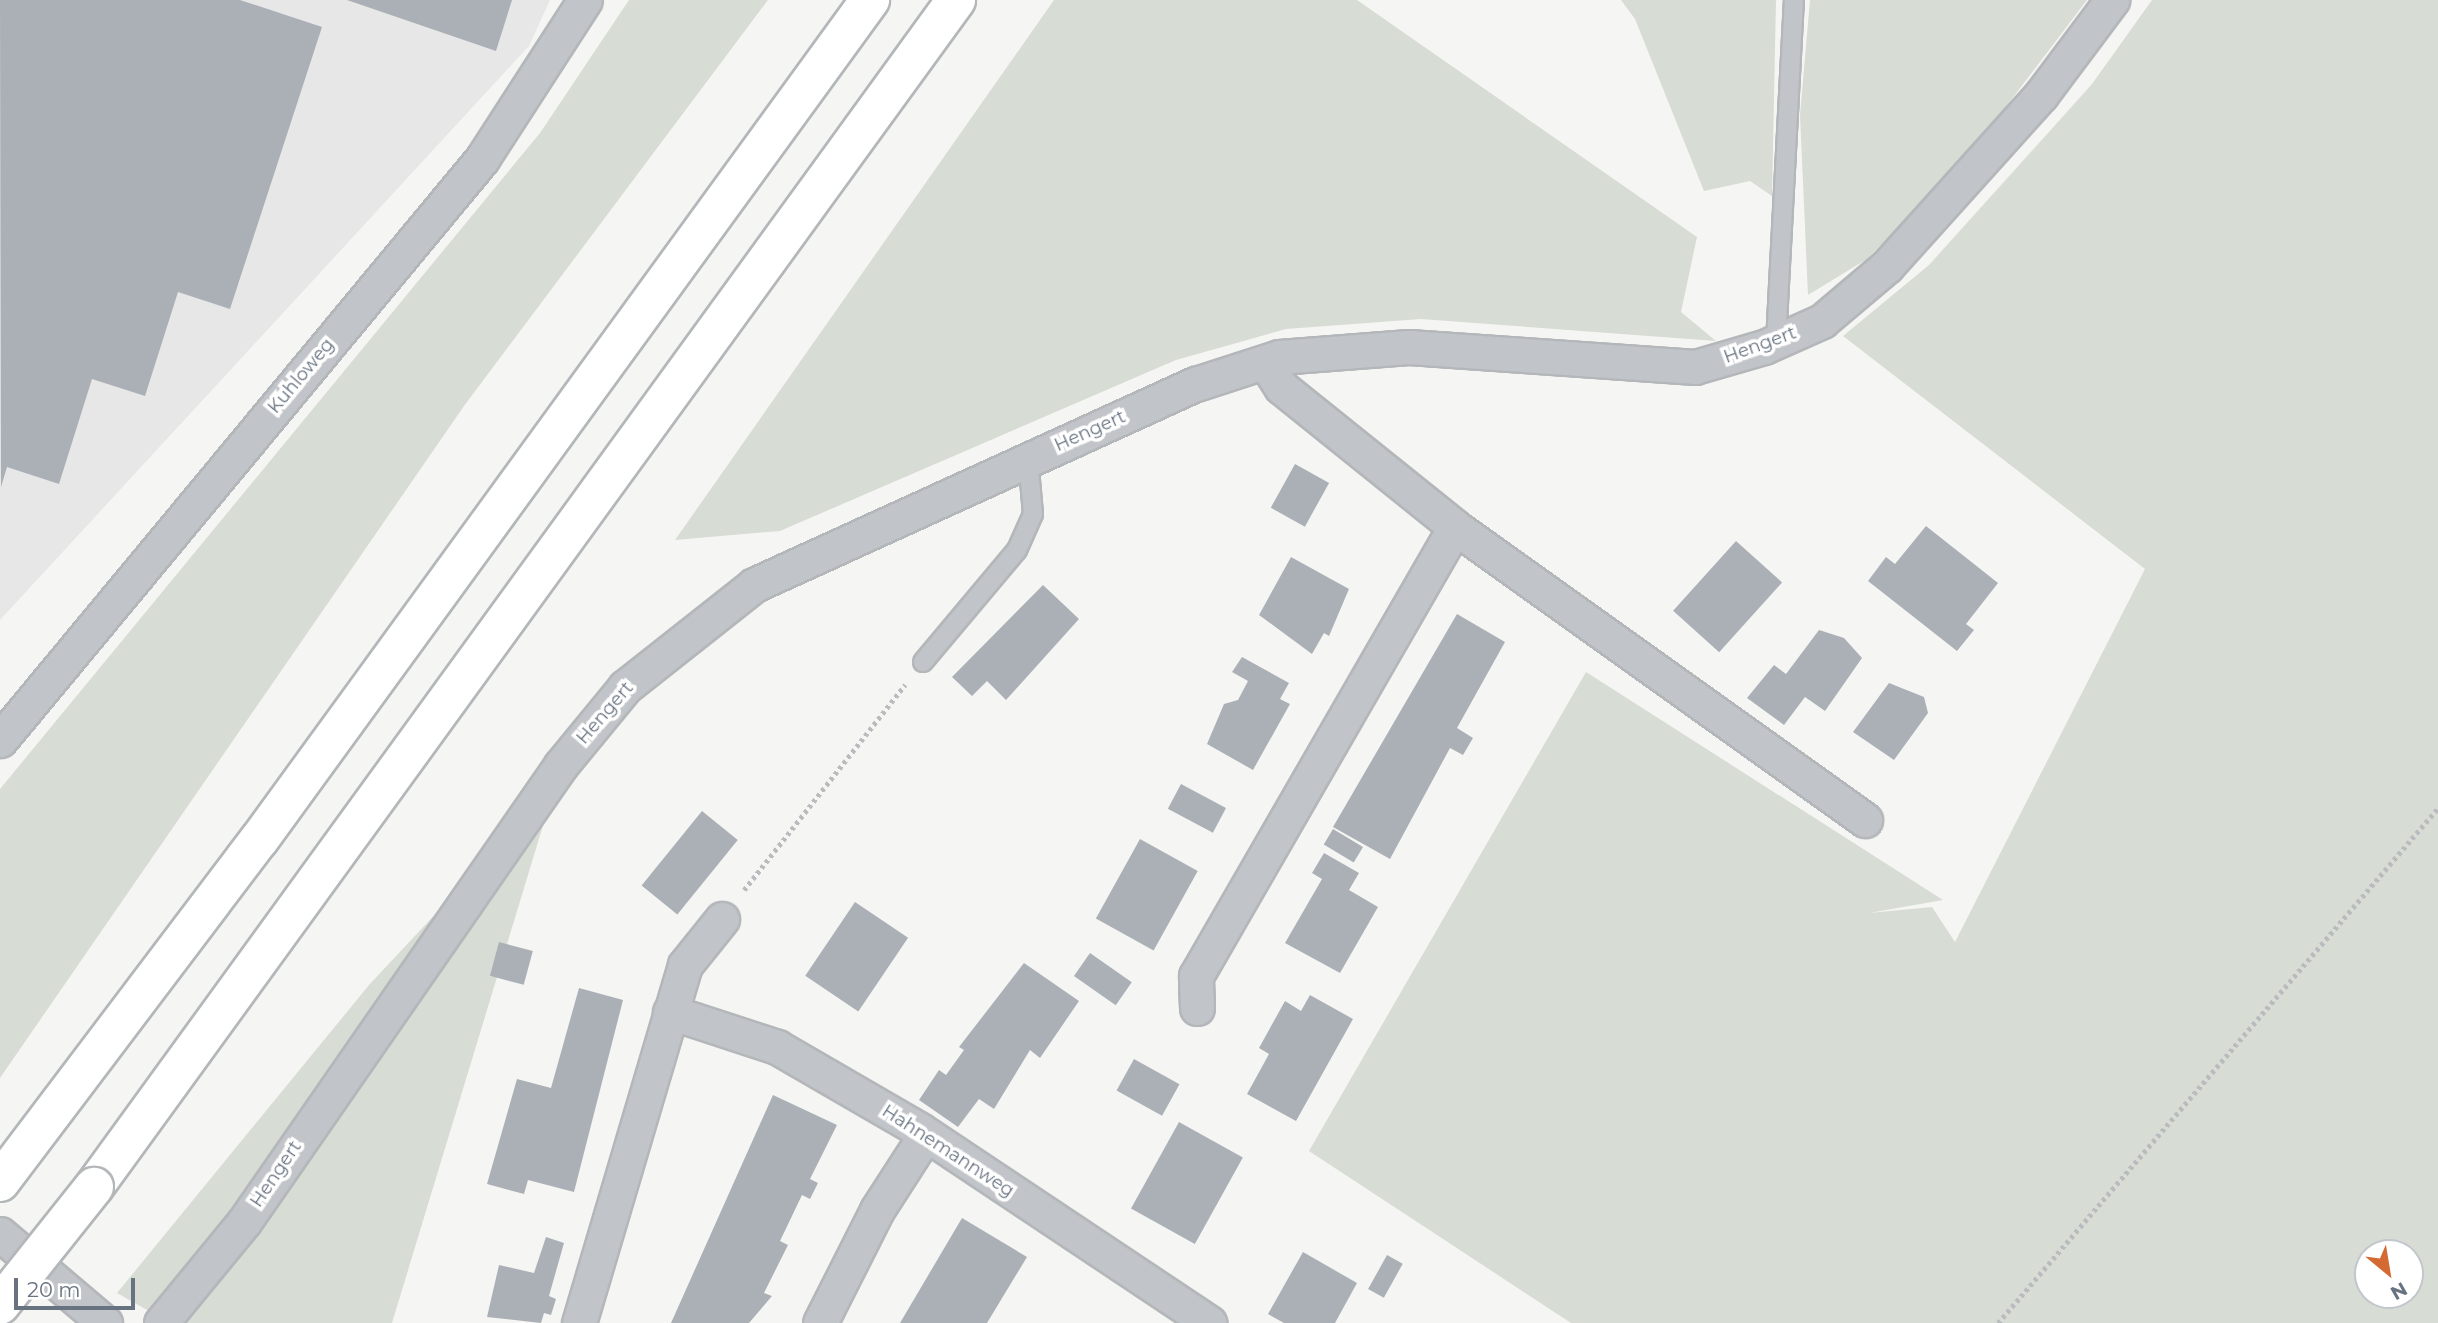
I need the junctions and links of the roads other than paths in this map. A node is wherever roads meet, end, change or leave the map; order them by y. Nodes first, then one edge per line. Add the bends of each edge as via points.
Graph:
1 (585, 0) edge
2 (870, 0) edge
3 (956, 0) edge
4 (1794, 0) edge
5 (2112, 0) edge
6 (1776, 342) junction
7 (1265, 362) junction
8 (1028, 458) junction
9 (1455, 527) junction
10 (923, 662) road end
11 (0, 740) edge
12 (1866, 820) dead end
13 (722, 919) road end
14 (1197, 1008) dead end
15 (670, 1012) junction
16 (926, 1134) junction
17 (0, 1182) edge
18 (0, 1234) edge
19 (0, 1305) edge
20 (106, 1323) edge
21 (161, 1323) edge
22 (579, 1323) edge
23 (820, 1323) edge
24 (1209, 1323) edge

1 - 11 street, Kuhloweg via 482,159
2 - 17 highway via 753,169
3 - 19 highway, bridge via 93,1187
4 - 6 lane
5 - 6 street, Hengert via 2041,94 1887,266 1822,321
6 - 7 street, Hengert via 1695,367 1409,347 1343,348
7 - 8 street, Hengert via 1196,384
7 - 9 street via 1281,387
8 - 10 lane via 1032,514 1017,550
8 - 21 street, Hengert via 754,584 625,687 561,765 244,1222
9 - 12 street
9 - 14 street via 1196,976
13 - 15 street via 685,965
15 - 16 street, Hahnemannweg via 777,1047
15 - 22 street
16 - 23 street via 877,1210
16 - 24 street, Hahnemannweg
18 - 20 street

